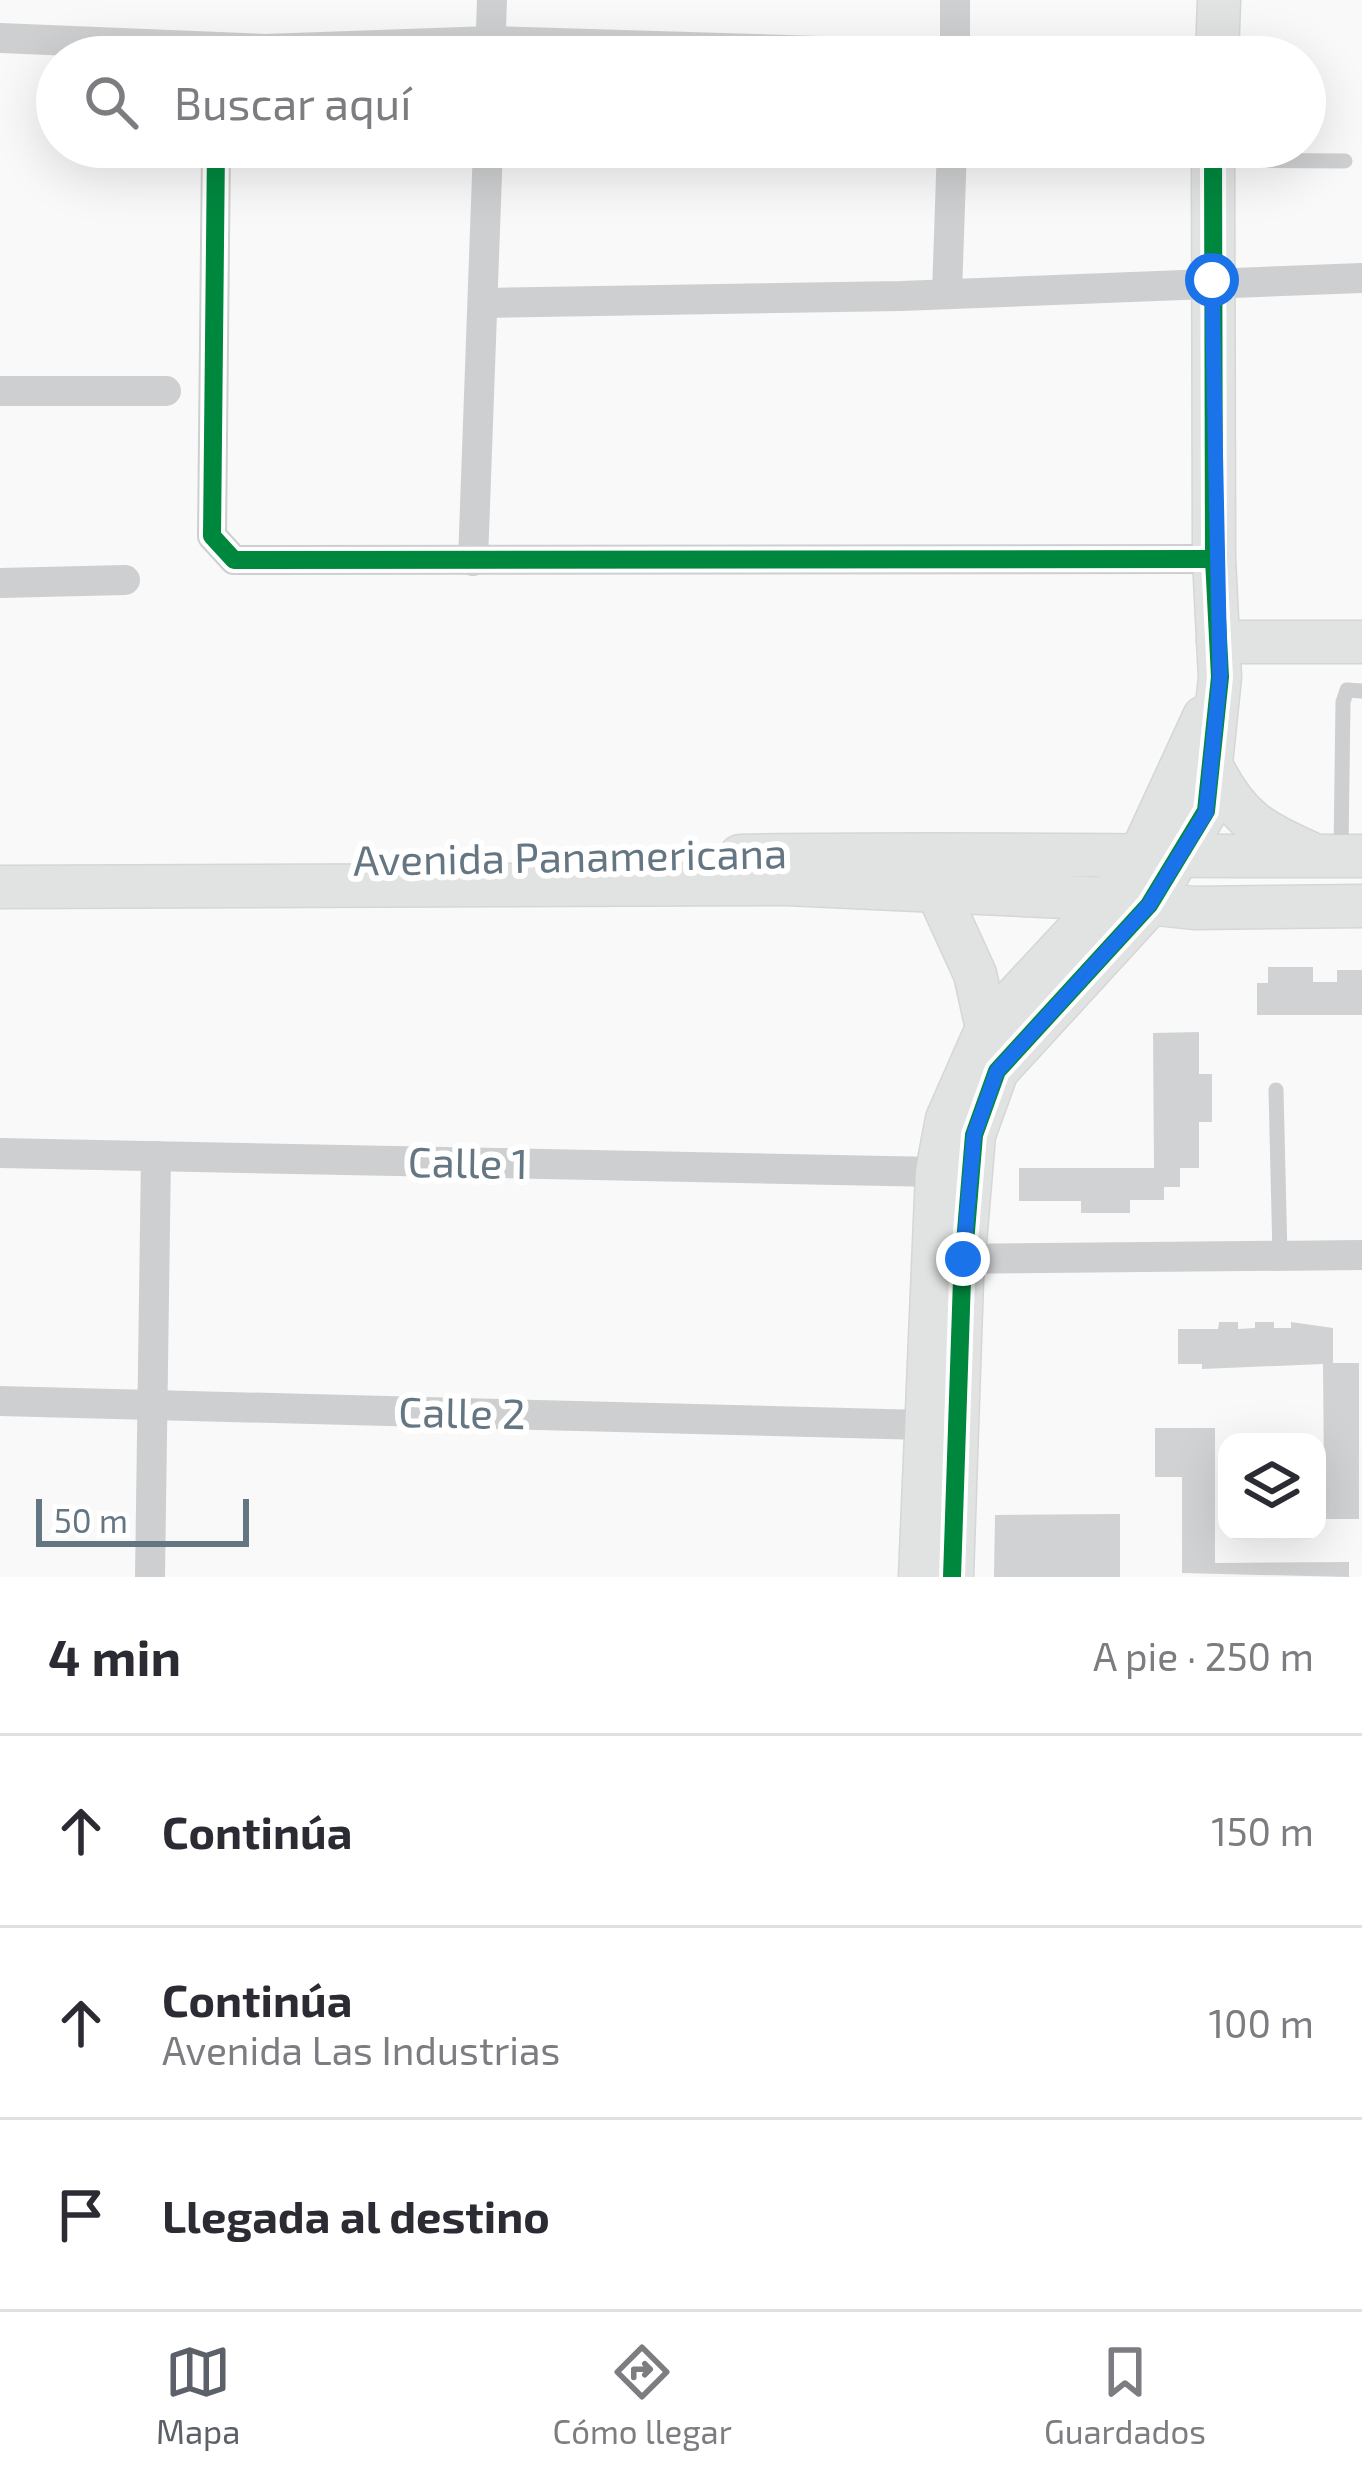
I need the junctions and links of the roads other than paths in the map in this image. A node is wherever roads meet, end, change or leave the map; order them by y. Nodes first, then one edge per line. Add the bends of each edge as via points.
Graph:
1 (492, 0) edge
2 (955, 0) edge
3 (1219, 0) edge
4 (491, 36) edge
5 (955, 36) edge
6 (1218, 36) edge
7 (0, 38) edge
8 (36, 40) edge
9 (1326, 160) edge
10 (1345, 161) dead end
11 (216, 168) edge
12 (488, 168) edge
13 (951, 168) edge
14 (1213, 168) edge
15 (1362, 278) edge
16 (1212, 280) junction
17 (947, 293) junction
18 (485, 303) junction
19 (166, 391) dead end
20 (0, 392) edge
21 (1214, 560) junction
22 (473, 561) junction
23 (125, 580) dead end
24 (0, 583) edge
25 (1362, 642) edge
26 (1219, 660) junction
27 (1362, 691) edge
28 (1201, 764) junction
29 (1047, 851) junction
30 (1140, 853) junction
31 (1340, 856) edge
32 (1182, 859) junction
33 (0, 860) edge
34 (0, 887) edge
35 (938, 893) junction
36 (1129, 902) junction
37 (1362, 906) edge
38 (1194, 908) junction
39 (1076, 983) junction
40 (987, 1028) junction
41 (1276, 1090) dead end
42 (0, 1153) edge
43 (156, 1156) junction
44 (937, 1172) junction
45 (1362, 1255) edge
46 (1280, 1256) junction
47 (948, 1259) junction
48 (0, 1401) edge
49 (152, 1405) junction
50 (925, 1425) junction
51 (150, 1577) edge
52 (920, 1577) edge
53 (952, 1577) edge

1 - 4 street
2 - 5 street
3 - 6 main road
7 - 8 street
9 - 10 lane
11 - 22 street via 212,536 234,560
12 - 18 street
13 - 17 street
14 - 16 main road
15 - 16 street
16 - 17 street
16 - 21 main road
17 - 18 street
18 - 22 street
19 - 20 street
21 - 22 street
21 - 26 main road
23 - 24 street
25 - 26 main road
26 - 28 main road
27 - 31 lane via 1347,690 1343,702
28 - 29 main road via 1131,815
28 - 30 main road
28 - 31 main road via 1266,834
28 - 32 main road via 1206,812
29 - 30 main road, Avenida Panamericana
29 - 33 main road, Avenida Panamericana
30 - 32 main road, Avenida Panamericana
30 - 36 main road
31 - 32 main road, Avenida Panamericana
32 - 36 main road
34 - 35 main road, Avenida Panamericana via 787,884
35 - 36 main road, Avenida Panamericana
35 - 40 main road via 975,974
36 - 38 main road, Avenida Panamericana
36 - 39 main road
36 - 40 main road
37 - 38 main road, Avenida Panamericana
38 - 39 main road
39 - 47 main road via 997,1071 974,1135
40 - 44 main road via 947,1120
41 - 46 lane
42 - 43 street, Calle 1
43 - 44 street, Calle 1
43 - 49 street
44 - 47 main road
45 - 46 street
46 - 47 street
47 - 50 main road
47 - 53 main road
48 - 49 street, Calle 2
49 - 50 street, Calle 2
49 - 51 street
50 - 52 main road

